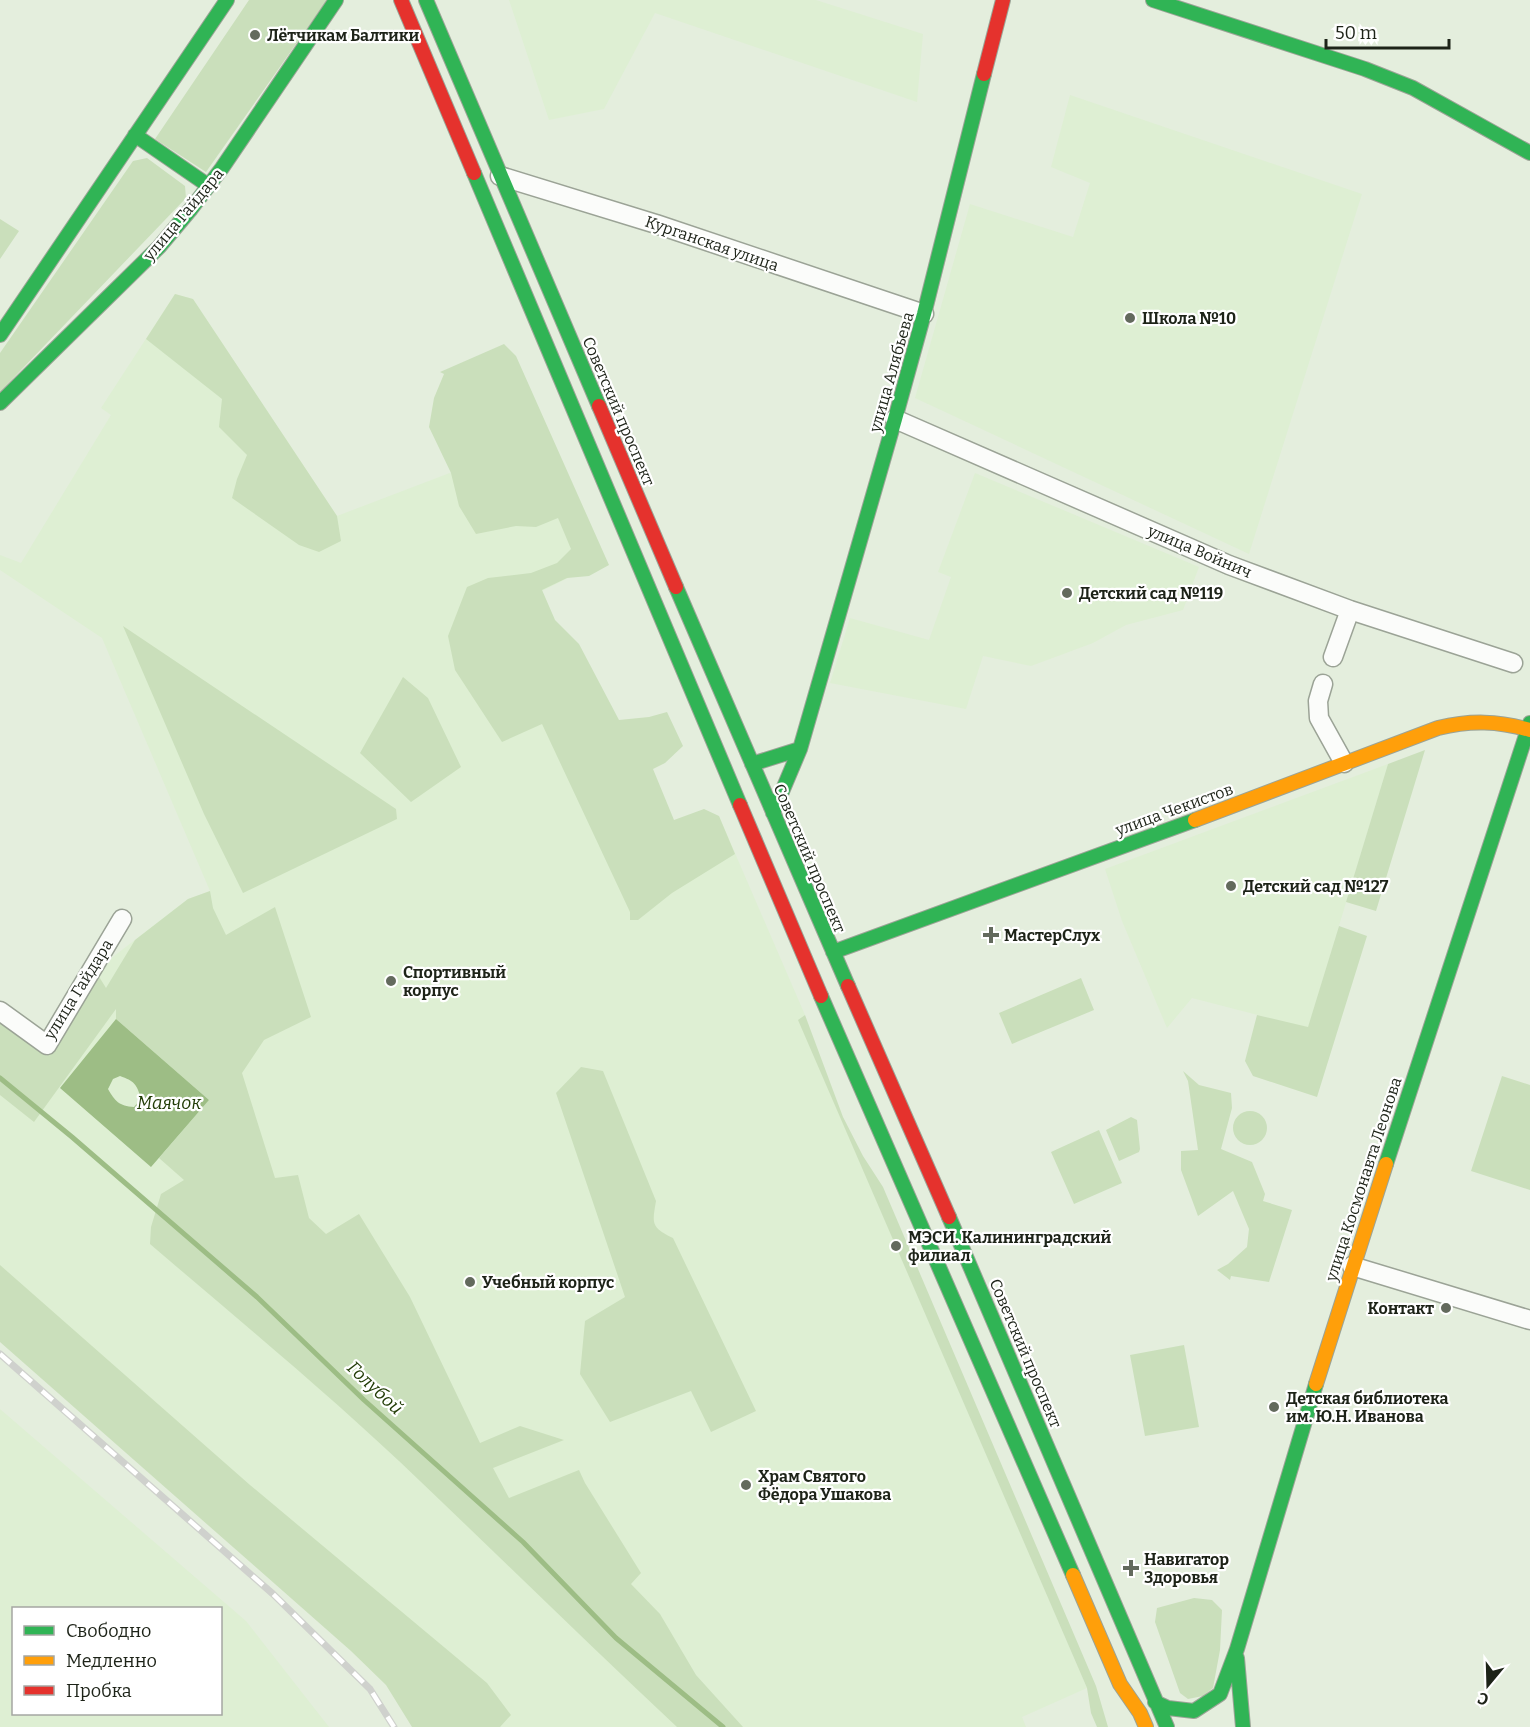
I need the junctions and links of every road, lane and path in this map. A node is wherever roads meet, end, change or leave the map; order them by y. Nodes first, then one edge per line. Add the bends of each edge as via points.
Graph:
1 (208, 0) edge
2 (227, 0) edge
3 (336, 0) edge
4 (426, 0) edge
5 (1003, 0) edge
6 (1153, 0) edge
7 (399, 1) edge
8 (213, 21) junction
9 (135, 135) junction
10 (1530, 153) edge
11 (500, 176) junction
12 (209, 186) junction
13 (924, 314) junction
14 (0, 335) edge
15 (0, 403) edge
16 (895, 419) junction
17 (1350, 610) junction
18 (1333, 657) dead end
19 (1513, 663) dead end
20 (1323, 684) dead end
21 (1529, 727) edge
22 (800, 749) junction
23 (1344, 763) junction
24 (752, 764) junction
25 (773, 813) junction
26 (122, 919) dead end
27 (833, 952) junction
28 (0, 1011) edge
29 (1352, 1266) junction
30 (1530, 1320) edge
31 (1237, 1649) junction
32 (1120, 1684) junction
33 (1155, 1702) junction
34 (1127, 1718) dead end
35 (1146, 1727) edge
36 (1167, 1727) edge
37 (1243, 1727) edge

1 - 8 main road
2 - 8 main road
3 - 12 main road, улица Гайдара
4 - 11 main road, Советский проспект
5 - 13 main road, улица Алябьева
6 - 10 main road via 1413,88
7 - 32 main road via 818,989
8 - 9 main road
9 - 12 main road
9 - 14 main road
11 - 13 street, Курганская улица
11 - 24 main road, Советский проспект
12 - 15 main road, улица Гайдара via 159,246
13 - 16 main road, улица Алябьева
16 - 17 street, улица Войнич via 1229,564
16 - 22 main road, улица Алябьева
17 - 18 street
17 - 19 street, улица Войнич
20 - 23 street via 1319,718
21 - 23 main road, улица Чекистов via 1474,720 1438,728
21 - 29 main road, улица Космонавта Леонова
22 - 24 main road
22 - 25 main road, улица Алябьева
23 - 27 main road, улица Чекистов
24 - 25 main road, Советский проспект
25 - 27 main road, Советский проспект
26 - 28 street, улица Гайдара via 46,1045
27 - 33 main road, Советский проспект
29 - 30 street
29 - 31 main road, улица Космонавта Леонова
31 - 33 main road, улица Космонавта Леонова via 1220,1694 1194,1711
31 - 37 main road, улица Космонавта Леонова
32 - 34 main road
32 - 35 main road
33 - 36 main road, Советский проспект

